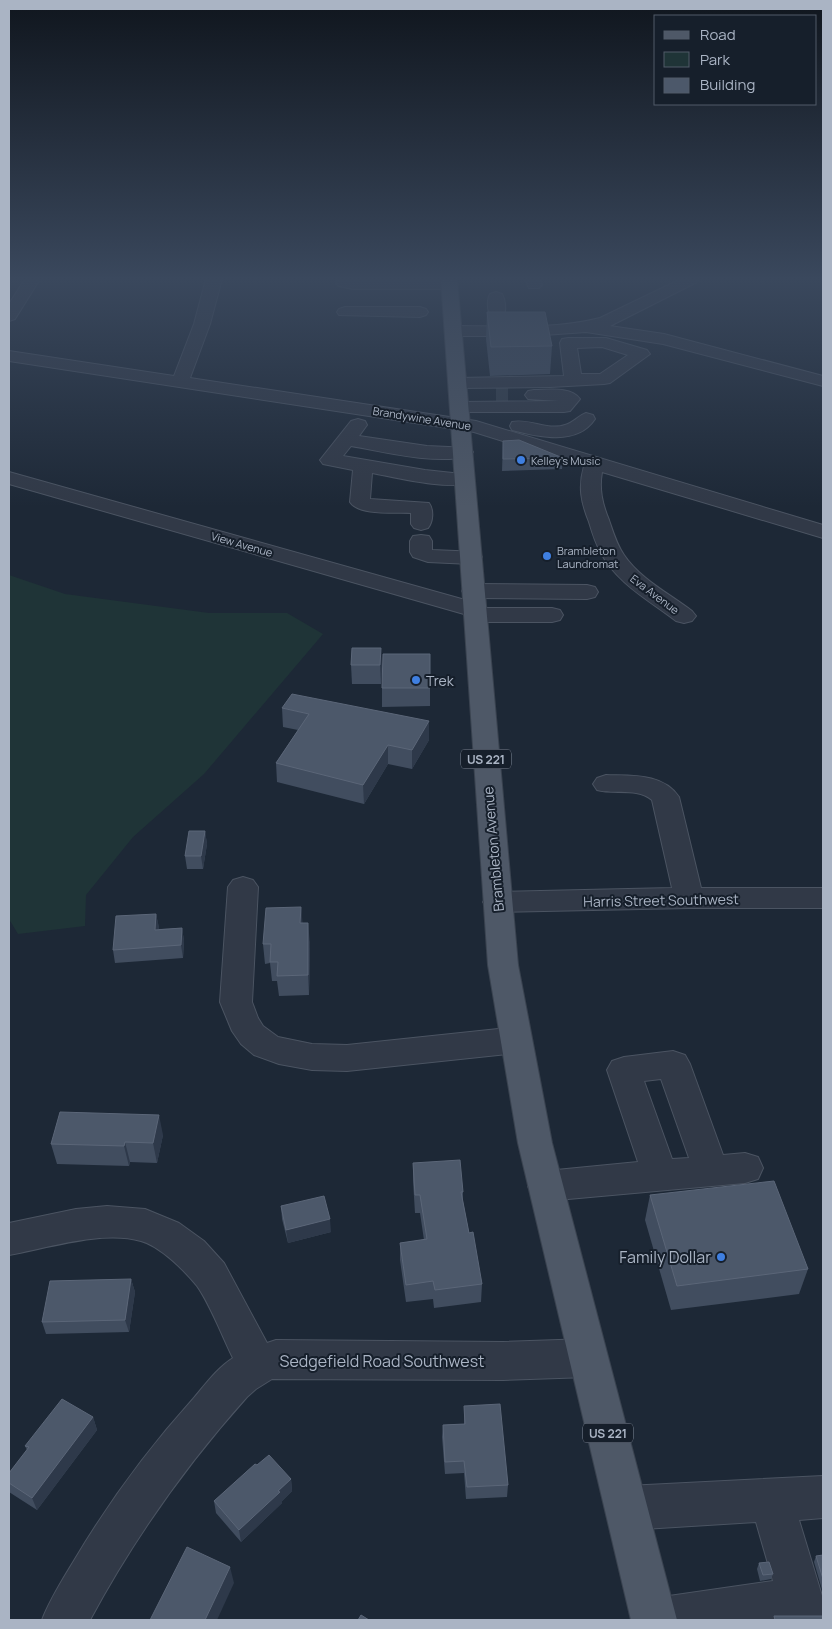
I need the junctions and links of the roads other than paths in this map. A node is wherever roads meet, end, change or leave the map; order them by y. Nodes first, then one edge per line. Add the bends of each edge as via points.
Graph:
1 (190, 355) edge
2 (452, 355) edge
3 (570, 355) edge
4 (639, 355) edge
5 (726, 355) edge
6 (9, 356) edge
7 (574, 380) junction
8 (823, 380) edge
9 (180, 382) junction
10 (460, 405) junction
11 (370, 410) junction
12 (586, 420) dead end
13 (506, 429) junction
14 (346, 440) junction
15 (463, 452) junction
16 (596, 463) junction
17 (363, 466) junction
18 (425, 476) junction
19 (9, 478) edge
20 (464, 479) junction
21 (423, 530) junction
22 (823, 532) edge
23 (471, 557) junction
24 (383, 563) dead end
25 (413, 586) junction
26 (587, 592) dead end
27 (475, 605) junction
28 (552, 615) dead end
29 (684, 616) dead end
30 (606, 784) dead end
31 (243, 887) dead end
32 (689, 898) junction
33 (823, 898) edge
34 (498, 902) junction
35 (516, 1040) junction
36 (745, 1168) dead end
37 (711, 1171) junction
38 (660, 1176) junction
39 (546, 1186) junction
40 (9, 1239) edge
41 (588, 1358) junction
42 (257, 1365) junction
43 (823, 1498) edge
44 (772, 1501) junction
45 (627, 1508) junction
46 (804, 1610) edge
47 (65, 1620) edge
48 (654, 1620) edge
49 (662, 1620) edge

1 - 9 street
2 - 10 main road, Brambleton Avenue / US 221
3 - 7 street
4 - 7 street via 604,379
5 - 8 street
6 - 9 street, Brandywine Avenue
7 - 10 street via 550,382
9 - 11 street, Brandywine Avenue
10 - 10 street via 564,407 571,400 560,395 502,395
10 - 11 street, Brandywine Avenue
10 - 13 street, Brandywine Avenue
10 - 15 main road, Brambleton Avenue / US 221
11 - 14 street
12 - 13 street via 569,431
13 - 16 street, Brandywine Avenue
14 - 15 street via 427,452
14 - 17 street via 330,460
15 - 20 main road, Brambleton Avenue / US 221
16 - 22 street, Brandywine Avenue
16 - 29 street, Eva Avenue via 589,483 591,502 611,553 633,578
17 - 18 street
17 - 21 street via 360,502 374,505 371,518
18 - 20 street
18 - 21 street
19 - 25 street, View Avenue
20 - 23 main road, Brambleton Avenue / US 221
21 - 23 street
21 - 25 street
23 - 27 main road, Brambleton Avenue / US 221
24 - 25 street
25 - 27 street, View Avenue
26 - 27 street
27 - 28 street
27 - 34 main road, Brambleton Avenue / US 221
30 - 32 street via 646,786 660,791 665,797
31 - 35 street via 236,1002 243,1022 266,1046 312,1057 347,1058
32 - 33 street, Harris Street Southwest
32 - 34 street, Harris Street Southwest
34 - 35 main road, Brambleton Avenue / US 221 via 503,965
35 - 39 main road, Brambleton Avenue / US 221
36 - 37 street
37 - 38 street
37 - 38 street via 673,1064 624,1070
38 - 39 street
39 - 41 main road, Brambleton Avenue / US 221
40 - 42 street via 107,1222 145,1225 166,1235 191,1253 211,1275
41 - 42 street, Sedgefield Road Southwest via 276,1359
41 - 45 main road, US 221
42 - 47 street, Sedgefield Road Southwest via 241,1376 187,1434 150,1483 105,1550
43 - 44 street
44 - 45 street
44 - 46 street
45 - 48 main road, US 221
46 - 49 street

